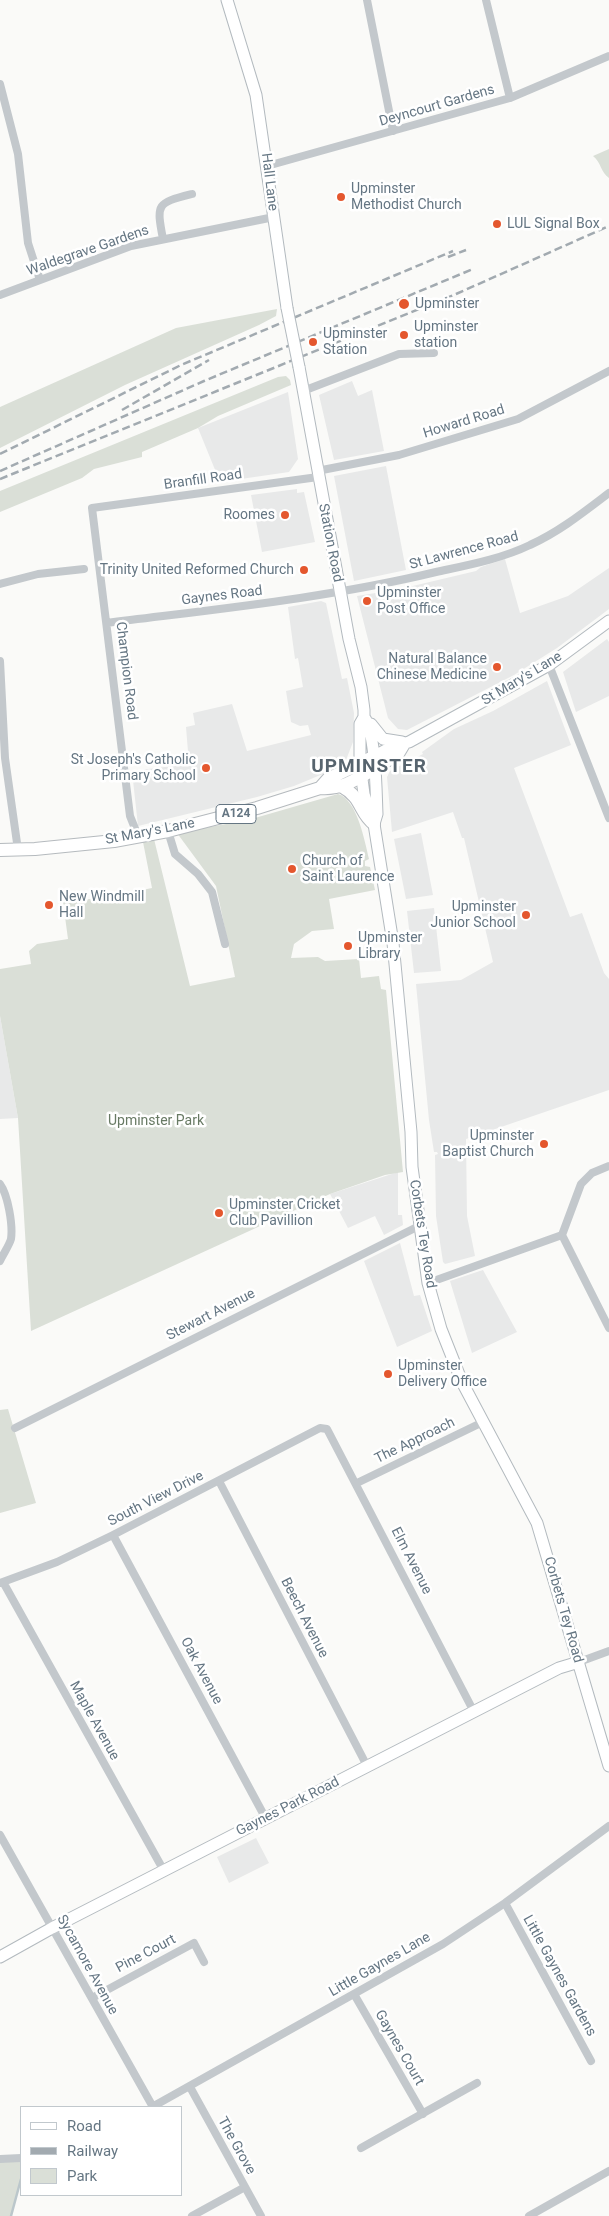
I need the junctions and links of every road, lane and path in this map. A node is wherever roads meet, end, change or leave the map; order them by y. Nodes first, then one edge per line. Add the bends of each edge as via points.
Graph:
1 (227, 0) edge
2 (367, 0) edge
3 (486, 0) edge
4 (609, 56) edge
5 (0, 84) edge
6 (510, 98) junction
7 (393, 132) junction
8 (267, 166) junction
9 (192, 194) dead end
10 (274, 217) junction
11 (162, 239) junction
12 (40, 280) junction
13 (0, 295) edge
14 (434, 353) dead end
15 (299, 367) joint
16 (609, 371) edge
17 (303, 391) junction
18 (317, 474) junction
19 (609, 493) edge
20 (92, 508) joint
21 (84, 568) dead end
22 (0, 584) edge
23 (340, 591) junction
24 (609, 621) edge
25 (107, 623) junction
26 (0, 661) edge
27 (550, 665) junction
28 (364, 714) junction
29 (407, 743) junction
30 (373, 763) junction
31 (361, 770) junction
32 (341, 786) junction
33 (320, 788) junction
34 (609, 818) edge
35 (374, 822) junction
36 (168, 831) junction
37 (138, 836) junction
38 (0, 850) edge
39 (18, 850) junction
40 (225, 944) dead end
41 (609, 1166) edge
42 (0, 1184) edge
43 (420, 1226) junction
44 (562, 1235) junction
45 (0, 1261) edge
46 (428, 1283) junction
47 (607, 1319) edge
48 (609, 1328) edge
49 (483, 1422) junction
50 (15, 1428) dead end
51 (320, 1428) joint
52 (219, 1481) junction
53 (357, 1483) junction
54 (113, 1535) junction
55 (2, 1583) edge
56 (609, 1651) edge
57 (578, 1662) junction
58 (474, 1712) junction
59 (367, 1766) junction
60 (609, 1766) edge
61 (266, 1819) junction
62 (609, 1826) edge
63 (0, 1835) edge
64 (164, 1871) junction
65 (505, 1903) junction
66 (52, 1928) junction
67 (0, 1957) edge
68 (204, 1962) dead end
69 (354, 1994) junction
70 (92, 1998) junction
71 (590, 2060) dead end
72 (477, 2083) dead end
73 (190, 2087) junction
74 (151, 2106) edge
75 (154, 2106) edge
76 (423, 2114) junction
77 (361, 2148) dead end
78 (20, 2158) edge
79 (0, 2159) edge
80 (609, 2171) edge
81 (245, 2187) junction
82 (192, 2216) edge
83 (261, 2216) edge
84 (529, 2216) edge

1 - 8 street, Hall Lane via 256,95
2 - 7 street
3 - 6 street
4 - 6 street, Deyncourt Gardens
5 - 12 street via 18,154 28,244
6 - 7 street, Deyncourt Gardens
7 - 8 street, Deyncourt Gardens
8 - 10 street, Hall Lane
9 - 11 street via 166,201 160,207
10 - 11 street, Waldegrave Gardens
10 - 15 street, Hall Lane, bridge
11 - 12 street, Waldegrave Gardens via 131,246
12 - 13 street, Waldegrave Gardens
14 - 17 street via 399,354
15 - 17 street, Station Road
16 - 18 street, Howard Road via 518,419 399,455
17 - 18 street, Station Road
18 - 20 street, Branfill Road
18 - 23 street, Station Road
19 - 23 street, St Lawrence Road via 560,530 514,552 404,580
20 - 25 street, Champion Road
21 - 22 street via 38,574
23 - 25 street, Gaynes Road
23 - 28 street, Station Road via 362,687
24 - 27 street, St Mary's Lane
25 - 37 street, Champion Road via 130,816
26 - 39 street via 5,758
27 - 29 street, St Mary's Lane
27 - 34 street
28 - 29 street via 379,736
28 - 30 street, Station Road via 371,737
28 - 31 street, Station Road via 360,724
29 - 30 street, St Mary's Lane via 398,755
30 - 31 main road, St Mary's Lane / A124
30 - 35 street, Corbets Tey Road via 377,814
31 - 32 main road, St Mary's Lane / A124
31 - 33 main road, St Mary's Lane / A124 via 328,779
31 - 35 street, Corbets Tey Road via 369,815
32 - 33 main road
32 - 35 main road via 355,795 368,818
33 - 36 main road, St Mary's Lane / A124
35 - 43 street, Corbets Tey Road via 393,943
36 - 37 main road, St Mary's Lane / A124
36 - 40 street via 175,854 198,874 212,892
37 - 39 main road, St Mary's Lane / A124
38 - 39 main road, St Mary's Lane / A124
41 - 44 street via 592,1172 581,1184
42 - 45 street via 8,1203 10,1239
43 - 46 street, Corbets Tey Road
43 - 50 street, Stewart Avenue
44 - 46 street
44 - 47 street
46 - 49 street, Corbets Tey Road via 437,1317 462,1382
47 - 48 street
49 - 53 street, The Approach
49 - 57 street, Corbets Tey Road via 537,1523
51 - 52 street, South View Drive
51 - 53 street, Elm Avenue via 330,1433
52 - 54 street, South View Drive
52 - 59 street, Beech Avenue
53 - 58 street, Elm Avenue
54 - 55 street, South View Drive via 57,1562
54 - 61 street, Oak Avenue
55 - 64 street, Maple Avenue
56 - 57 street
57 - 58 street, Gaynes Park Road via 559,1668
57 - 60 street, Corbets Tey Road
58 - 59 street, Gaynes Park Road
59 - 61 street, Gaynes Park Road
61 - 64 street, Gaynes Park Road
62 - 65 street, Little Gaynes Lane
63 - 66 street, Sycamore Avenue
64 - 66 street, Gaynes Park Road
65 - 69 street, Little Gaynes Lane via 443,1944
65 - 71 street, Little Gaynes Gardens
66 - 67 street, Gaynes Park Road
66 - 70 street, Sycamore Avenue
68 - 70 street, Pine Court via 194,1943
69 - 73 street, Little Gaynes Lane
69 - 76 street, Gaynes Court
70 - 74 street, Sycamore Avenue
72 - 76 street
73 - 75 street, Little Gaynes Lane
73 - 81 street, The Grove
76 - 77 street
78 - 79 street
80 - 84 street
81 - 82 street
81 - 83 street, The Grove

